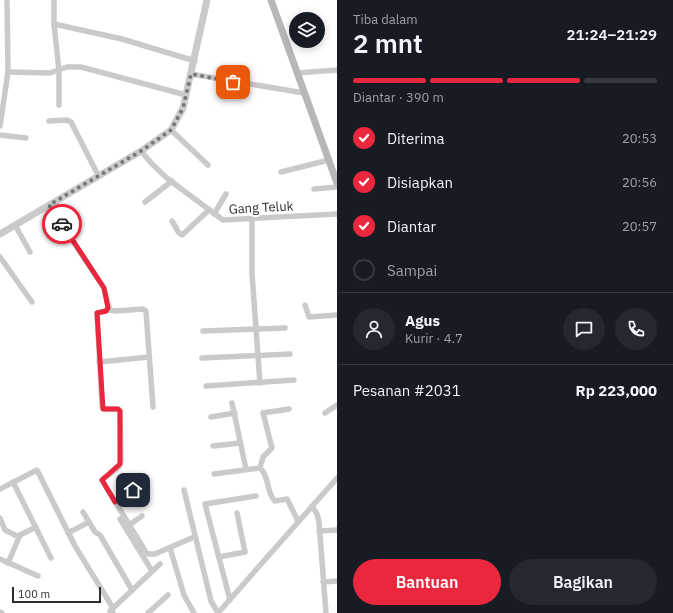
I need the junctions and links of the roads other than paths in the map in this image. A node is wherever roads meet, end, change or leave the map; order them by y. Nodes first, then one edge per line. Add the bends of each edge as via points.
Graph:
1 (7, 0) edge
2 (54, 0) edge
3 (207, 0) edge
4 (271, 0) edge
5 (54, 24) junction
6 (195, 61) junction
7 (59, 70) junction
8 (337, 70) edge
9 (8, 72) junction
10 (297, 73) junction
11 (191, 74) junction
12 (304, 93) junction
13 (186, 95) junction
14 (59, 105) dead end
15 (49, 121) dead end
16 (0, 126) edge
17 (171, 130) junction
18 (0, 135) edge
19 (26, 138) dead end
20 (141, 151) junction
21 (332, 164) edge
22 (208, 165) dead end
23 (281, 172) dead end
24 (98, 175) junction
25 (172, 181) junction
26 (337, 183) edge
27 (337, 187) edge
28 (314, 189) dead end
29 (226, 194) dead end
30 (145, 202) dead end
31 (49, 205) junction
32 (211, 212) junction
33 (337, 214) edge
34 (252, 219) junction
35 (172, 221) dead end
36 (15, 225) junction
37 (0, 234) edge
38 (30, 252) dead end
39 (0, 257) edge
40 (32, 302) dead end
41 (305, 305) dead end
42 (108, 310) junction
43 (337, 315) edge
44 (285, 328) dead end
45 (256, 330) junction
46 (203, 331) dead end
47 (290, 354) dead end
48 (149, 357) junction
49 (258, 357) junction
50 (202, 358) dead end
51 (99, 362) junction
52 (294, 380) dead end
53 (260, 383) junction
54 (206, 386) dead end
55 (232, 403) dead end
56 (337, 405) edge
57 (153, 407) dead end
58 (289, 409) dead end
59 (234, 413) junction
60 (325, 413) dead end
61 (211, 416) dead end
62 (240, 443) junction
63 (214, 446) dead end
64 (260, 468) junction
65 (246, 469) junction
66 (214, 474) dead end
67 (337, 478) edge
68 (13, 482) junction
69 (0, 489) edge
70 (133, 490) dead end
71 (184, 490) dead end
72 (256, 496) dead end
73 (115, 502) junction
74 (312, 506) junction
75 (84, 512) dead end
76 (237, 513) dead end
77 (142, 516) dead end
78 (0, 518) edge
79 (120, 519) dead end
80 (89, 522) junction
81 (298, 522) junction
82 (129, 525) junction
83 (36, 527) junction
84 (337, 530) edge
85 (319, 531) junction
86 (68, 533) junction
87 (20, 537) junction
88 (194, 537) junction
89 (170, 548) junction
90 (51, 558) dead end
91 (219, 558) junction
92 (0, 559) edge
93 (8, 562) junction
94 (160, 564) dead end
95 (152, 572) junction
96 (38, 576) dead end
97 (337, 581) edge
98 (324, 582) junction
99 (132, 590) junction
100 (168, 595) dead end
101 (230, 600) junction
102 (225, 605) junction
103 (113, 610) edge
104 (148, 613) edge
105 (194, 613) edge
106 (218, 613) edge
107 (227, 613) edge
108 (326, 613) edge

1 - 9 street
2 - 5 street
3 - 6 street
4 - 10 main road
5 - 6 street via 122,38
5 - 7 street
6 - 11 street
7 - 9 street via 40,73
7 - 13 street via 80,67
7 - 14 street
8 - 10 street
9 - 16 street
10 - 12 main road
11 - 12 street
11 - 13 street
12 - 21 main road
13 - 17 street via 179,118
15 - 24 street via 71,122
17 - 20 street
17 - 22 street
18 - 19 street
20 - 24 street
20 - 25 street, Gang Teluk
21 - 23 street
21 - 26 main road
24 - 31 street
25 - 30 street
25 - 32 street, Gang Teluk
27 - 28 street
29 - 32 street
31 - 36 street
31 - 42 street via 104,288
32 - 34 street, Gang Teluk via 225,220
32 - 35 street via 182,235
33 - 34 street, Gang Teluk
34 - 45 street
36 - 37 street
36 - 38 street
39 - 40 street
41 - 43 street via 309,317
42 - 48 street via 146,311
42 - 51 street via 97,313
44 - 45 street
45 - 46 street
45 - 49 street
47 - 49 street
48 - 51 street
48 - 57 street
49 - 50 street
49 - 53 street
51 - 73 street via 103,409 118,409 121,415 120,464 102,480
52 - 53 street
53 - 54 street
55 - 59 street
56 - 60 street
58 - 64 street via 263,412 272,448 263,457
59 - 61 street
59 - 62 street
62 - 63 street
62 - 65 street
64 - 65 street
64 - 81 street via 266,474 271,497 275,501 287,499
65 - 66 street
67 - 74 street
68 - 69 street
68 - 83 street
68 - 86 street via 37,470
70 - 73 street
71 - 88 street
72 - 91 street via 205,504
73 - 82 street
74 - 81 street
74 - 85 street via 317,514
75 - 80 street
76 - 91 street via 244,552
77 - 82 street
78 - 87 street via 6,530
79 - 95 street
80 - 86 street
80 - 99 street via 100,535
81 - 101 street
82 - 89 street via 146,554 155,554
83 - 87 street
83 - 90 street
84 - 85 street
85 - 98 street
86 - 103 street
87 - 93 street
88 - 89 street
88 - 106 street via 211,600
89 - 105 street via 184,595
91 - 101 street
92 - 93 street
93 - 96 street
94 - 95 street
95 - 99 street
97 - 98 street
98 - 108 street
99 - 103 street
100 - 104 street
101 - 102 street
102 - 106 street
102 - 107 street

